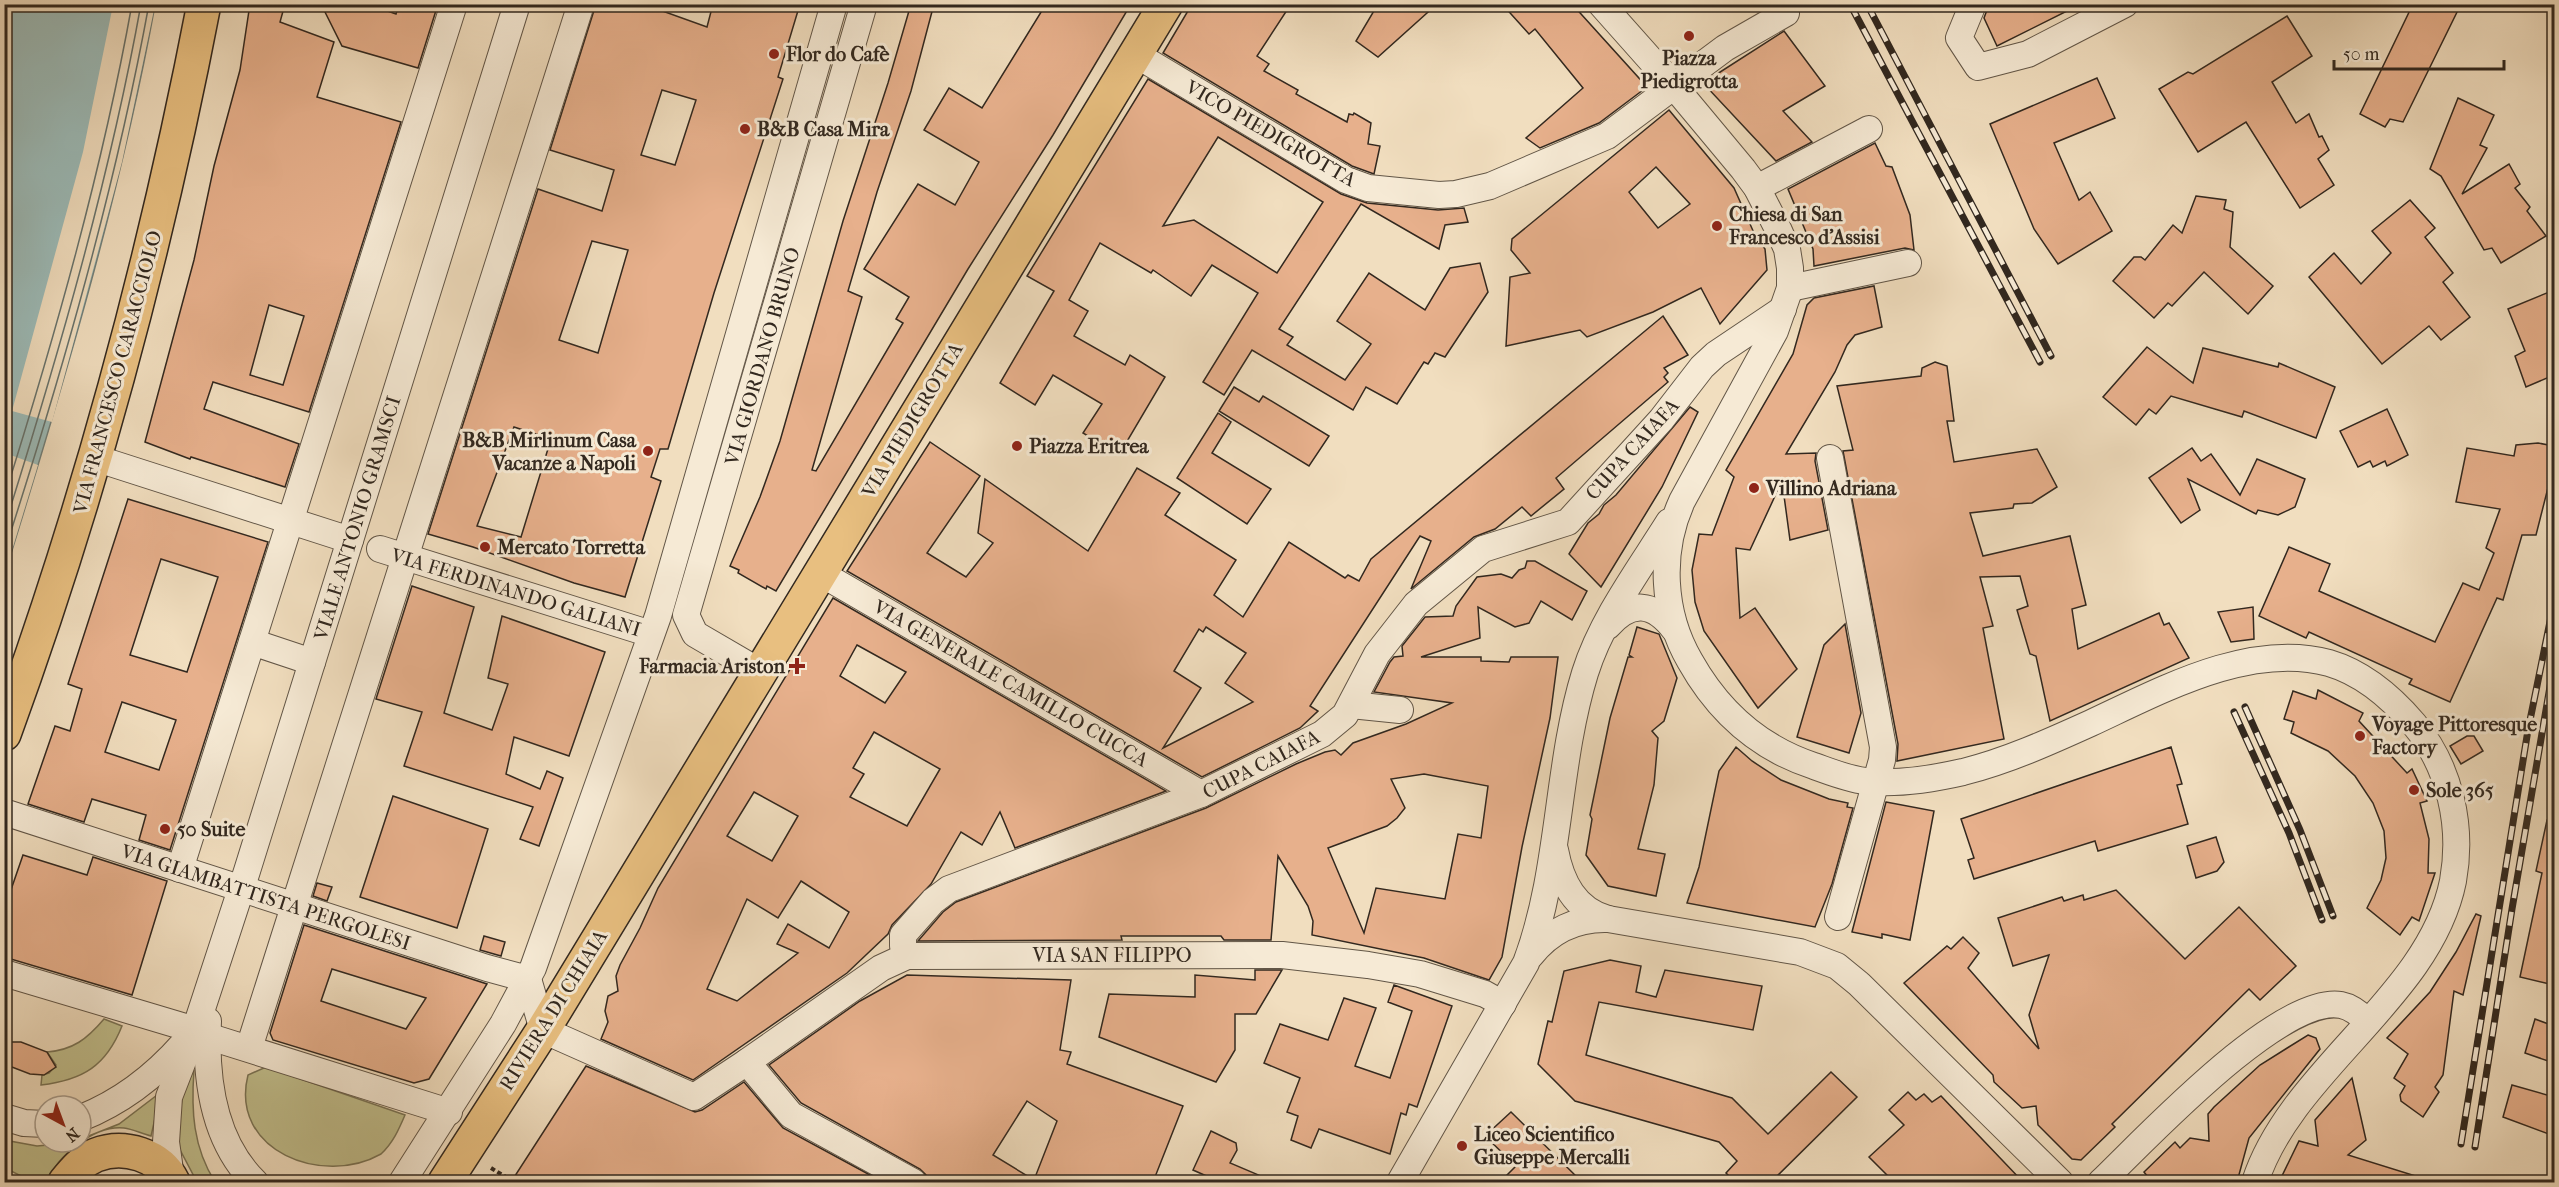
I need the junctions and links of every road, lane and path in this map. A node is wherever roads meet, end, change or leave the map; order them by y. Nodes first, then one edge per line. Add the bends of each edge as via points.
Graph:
1 (204, 4) edge
2 (454, 4) edge
3 (518, 4) edge
4 (580, 4) edge
5 (834, 4) edge
6 (864, 4) edge
7 (1166, 4) edge
8 (1601, 4) edge
9 (1973, 4) edge
10 (2125, 4) edge
11 (1786, 12) dead end
12 (1135, 54) junction
13 (1673, 85) junction
14 (1869, 129) dead end
15 (1757, 188) junction
16 (1908, 263) dead end
17 (1786, 298) junction
18 (95, 458) junction
19 (1830, 458) dead end
20 (1682, 501) junction
21 (290, 521) junction
22 (350, 540) junction
23 (380, 549) dead end
24 (405, 557) junction
25 (820, 573) junction
26 (1605, 629) junction
27 (1674, 629) junction
28 (651, 634) junction
29 (252, 642) junction
30 (312, 662) junction
31 (760, 672) junction
32 (1351, 705) junction
33 (1400, 710) dead end
34 (4, 734) edge
35 (1875, 782) junction
36 (1201, 794) junction
37 (4, 812) edge
38 (1554, 835) junction
39 (659, 836) joint
40 (180, 869) junction
41 (242, 888) junction
42 (294, 906) junction
43 (1838, 917) dead end
44 (1608, 919) junction
45 (907, 956) junction
46 (1526, 963) junction
47 (4, 973) edge
48 (528, 979) junction
49 (1503, 1004) junction
50 (2368, 1022) junction
51 (543, 1030) junction
52 (201, 1033) junction
53 (249, 1048) junction
54 (747, 1062) junction
55 (449, 1112) junction
56 (93, 1113) edge
57 (4, 1117) edge
58 (33, 1123) edge
59 (491, 1168) dead end
60 (509, 1179) dead end
61 (172, 1180) edge
62 (65, 1182) edge
63 (255, 1182) edge
64 (402, 1182) edge
65 (445, 1182) edge
66 (913, 1182) edge
67 (1400, 1182) edge
68 (2060, 1182) edge
69 (2101, 1182) edge
70 (2255, 1182) edge

1 - 18 main road, VIA FRANCESCO CARACCIOLO via 166,189
2 - 21 street
3 - 22 street, VIALE ANTONIO GRAMSCI
4 - 24 street
5 - 28 street
6 - 31 street, VIA GIORDANO BRUNO via 686,615 695,634
7 - 12 main road, VIA PIEDIGROTTA
8 - 13 street
9 - 10 street via 1959,38 1978,67 2028,54
11 - 13 street, VICO PIEDIGROTTA
12 - 13 street, VICO PIEDIGROTTA via 1346,180 1368,188 1439,195 1490,186 1592,143 1619,128
12 - 25 main road, VIA PIEDIGROTTA
13 - 15 street
14 - 15 street
15 - 17 street via 1787,249 1790,267
16 - 17 street
17 - 20 street via 1761,357
17 - 32 street, CUPA CAIAFA via 1702,367 1568,522 1483,549 1416,604 1377,654
18 - 21 street
18 - 34 main road, VIA FRANCESCO CARACCIOLO
19 - 35 street via 1883,747
20 - 26 street
20 - 27 street via 1671,529 1666,576
21 - 22 street
21 - 29 street
22 - 30 street, VIALE ANTONIO GRAMSCI
23 - 24 street, VIA FERDINANDO GALIANI
24 - 28 street, VIA FERDINANDO GALIANI
24 - 42 street
25 - 31 main road, VIA PIEDIGROTTA
25 - 36 street, VIA GENERALE CAMILLO CUCCA
26 - 27 street via 1620,614 1636,607 1659,612
26 - 38 street via 1580,693
27 - 35 street via 1708,691 1741,726 1798,760
28 - 48 street
29 - 30 street
29 - 40 street
30 - 41 street, VIALE ANTONIO GRAMSCI
31 - 39 main road, VIA PIEDIGROTTA
32 - 33 street
32 - 36 street, CUPA CAIAFA via 1335,725 1314,740
35 - 43 street
35 - 50 street via 1964,772 2024,753 2231,665 2307,659 2346,669 2391,699 2420,731 2444,776 2455,818 2453,879 2432,937
36 - 45 street, CUPA CAIAFA via 949,889 903,935
37 - 40 street, VIA GIAMBATTISTA PERGOLESI
38 - 44 street via 1559,867 1571,894 1587,911
38 - 46 street via 1545,904
39 - 51 main road, RIVIERA DI CHIAIA
40 - 41 street, VIA GIAMBATTISTA PERGOLESI
41 - 42 street, VIA GIAMBATTISTA PERGOLESI
41 - 52 street, VIALE ANTONIO GRAMSCI via 210,986
42 - 48 street, VIA GIAMBATTISTA PERGOLESI
42 - 53 street
44 - 46 street via 1563,928 1545,940
44 - 68 street via 1800,952 1837,966
45 - 49 street, VIA SAN FILIPPO via 1282,955 1420,974 1485,994
45 - 54 street, VIA SAN FILIPPO via 881,968
46 - 49 street
47 - 52 street
48 - 51 street
48 - 55 street
49 - 67 street
50 - 69 street via 2351,1008 2340,1005 2315,1009 2279,1026 2203,1083
50 - 70 street via 2285,1122
51 - 54 street, VIA SAN FILIPPO via 691,1097
51 - 65 main road, RIVIERA DI CHIAIA
52 - 53 street
52 - 56 street via 133,1091
52 - 61 street, VIALE ANTONIO GRAMSCI via 169,1097 166,1142
52 - 63 street via 216,1116 226,1144
53 - 55 street
54 - 66 street via 791,1115
55 - 64 street
57 - 58 street
59 - 60 path
61 - 62 main road via 147,1157 116,1150 95,1155

